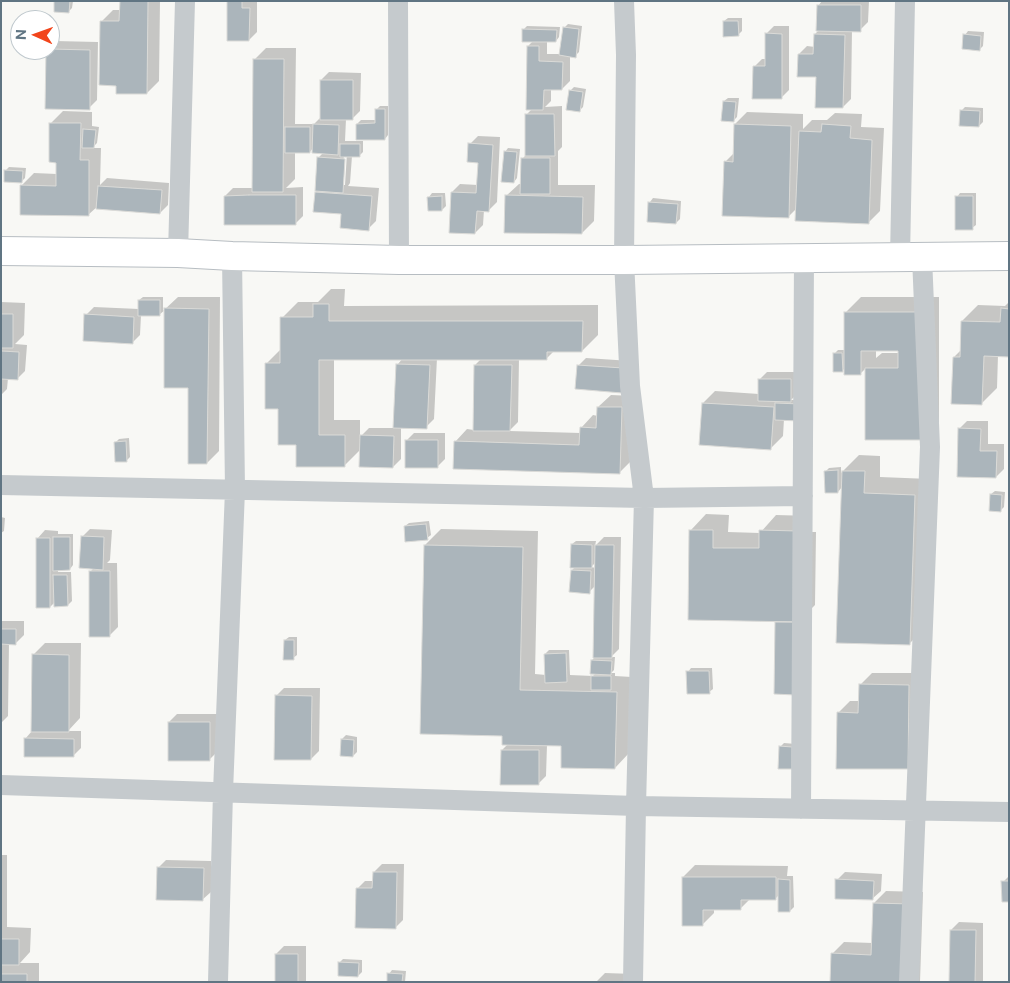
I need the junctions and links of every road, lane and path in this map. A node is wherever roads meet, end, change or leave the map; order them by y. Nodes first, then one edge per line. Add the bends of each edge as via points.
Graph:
1 (185, 1) edge
2 (398, 1) edge
3 (624, 1) edge
4 (905, 1) edge
5 (1, 251) edge
6 (178, 253) junction
7 (232, 256) junction
8 (1009, 256) edge
9 (911, 257) junction
10 (804, 258) junction
11 (399, 260) junction
12 (624, 260) junction
13 (1, 485) edge
14 (235, 490) junction
15 (803, 496) junction
16 (644, 498) junction
17 (1, 785) edge
18 (223, 792) junction
19 (636, 806) junction
20 (801, 809) junction
21 (916, 811) junction
22 (1009, 812) edge
23 (218, 982) edge
24 (633, 982) edge
25 (909, 982) edge

1 - 6 street
2 - 11 street
3 - 12 street
4 - 9 street
5 - 6 main road
6 - 7 main road
7 - 11 main road
7 - 14 street
8 - 9 main road
9 - 10 main road
9 - 21 street via 930,447
10 - 12 main road
10 - 15 street
11 - 12 main road
12 - 16 street via 630,386
13 - 14 street
14 - 16 street
14 - 18 street
15 - 16 street
15 - 20 street
16 - 19 street
17 - 18 street
18 - 19 street
18 - 23 street
19 - 20 street
19 - 24 street
20 - 21 street
21 - 22 street
21 - 25 street

